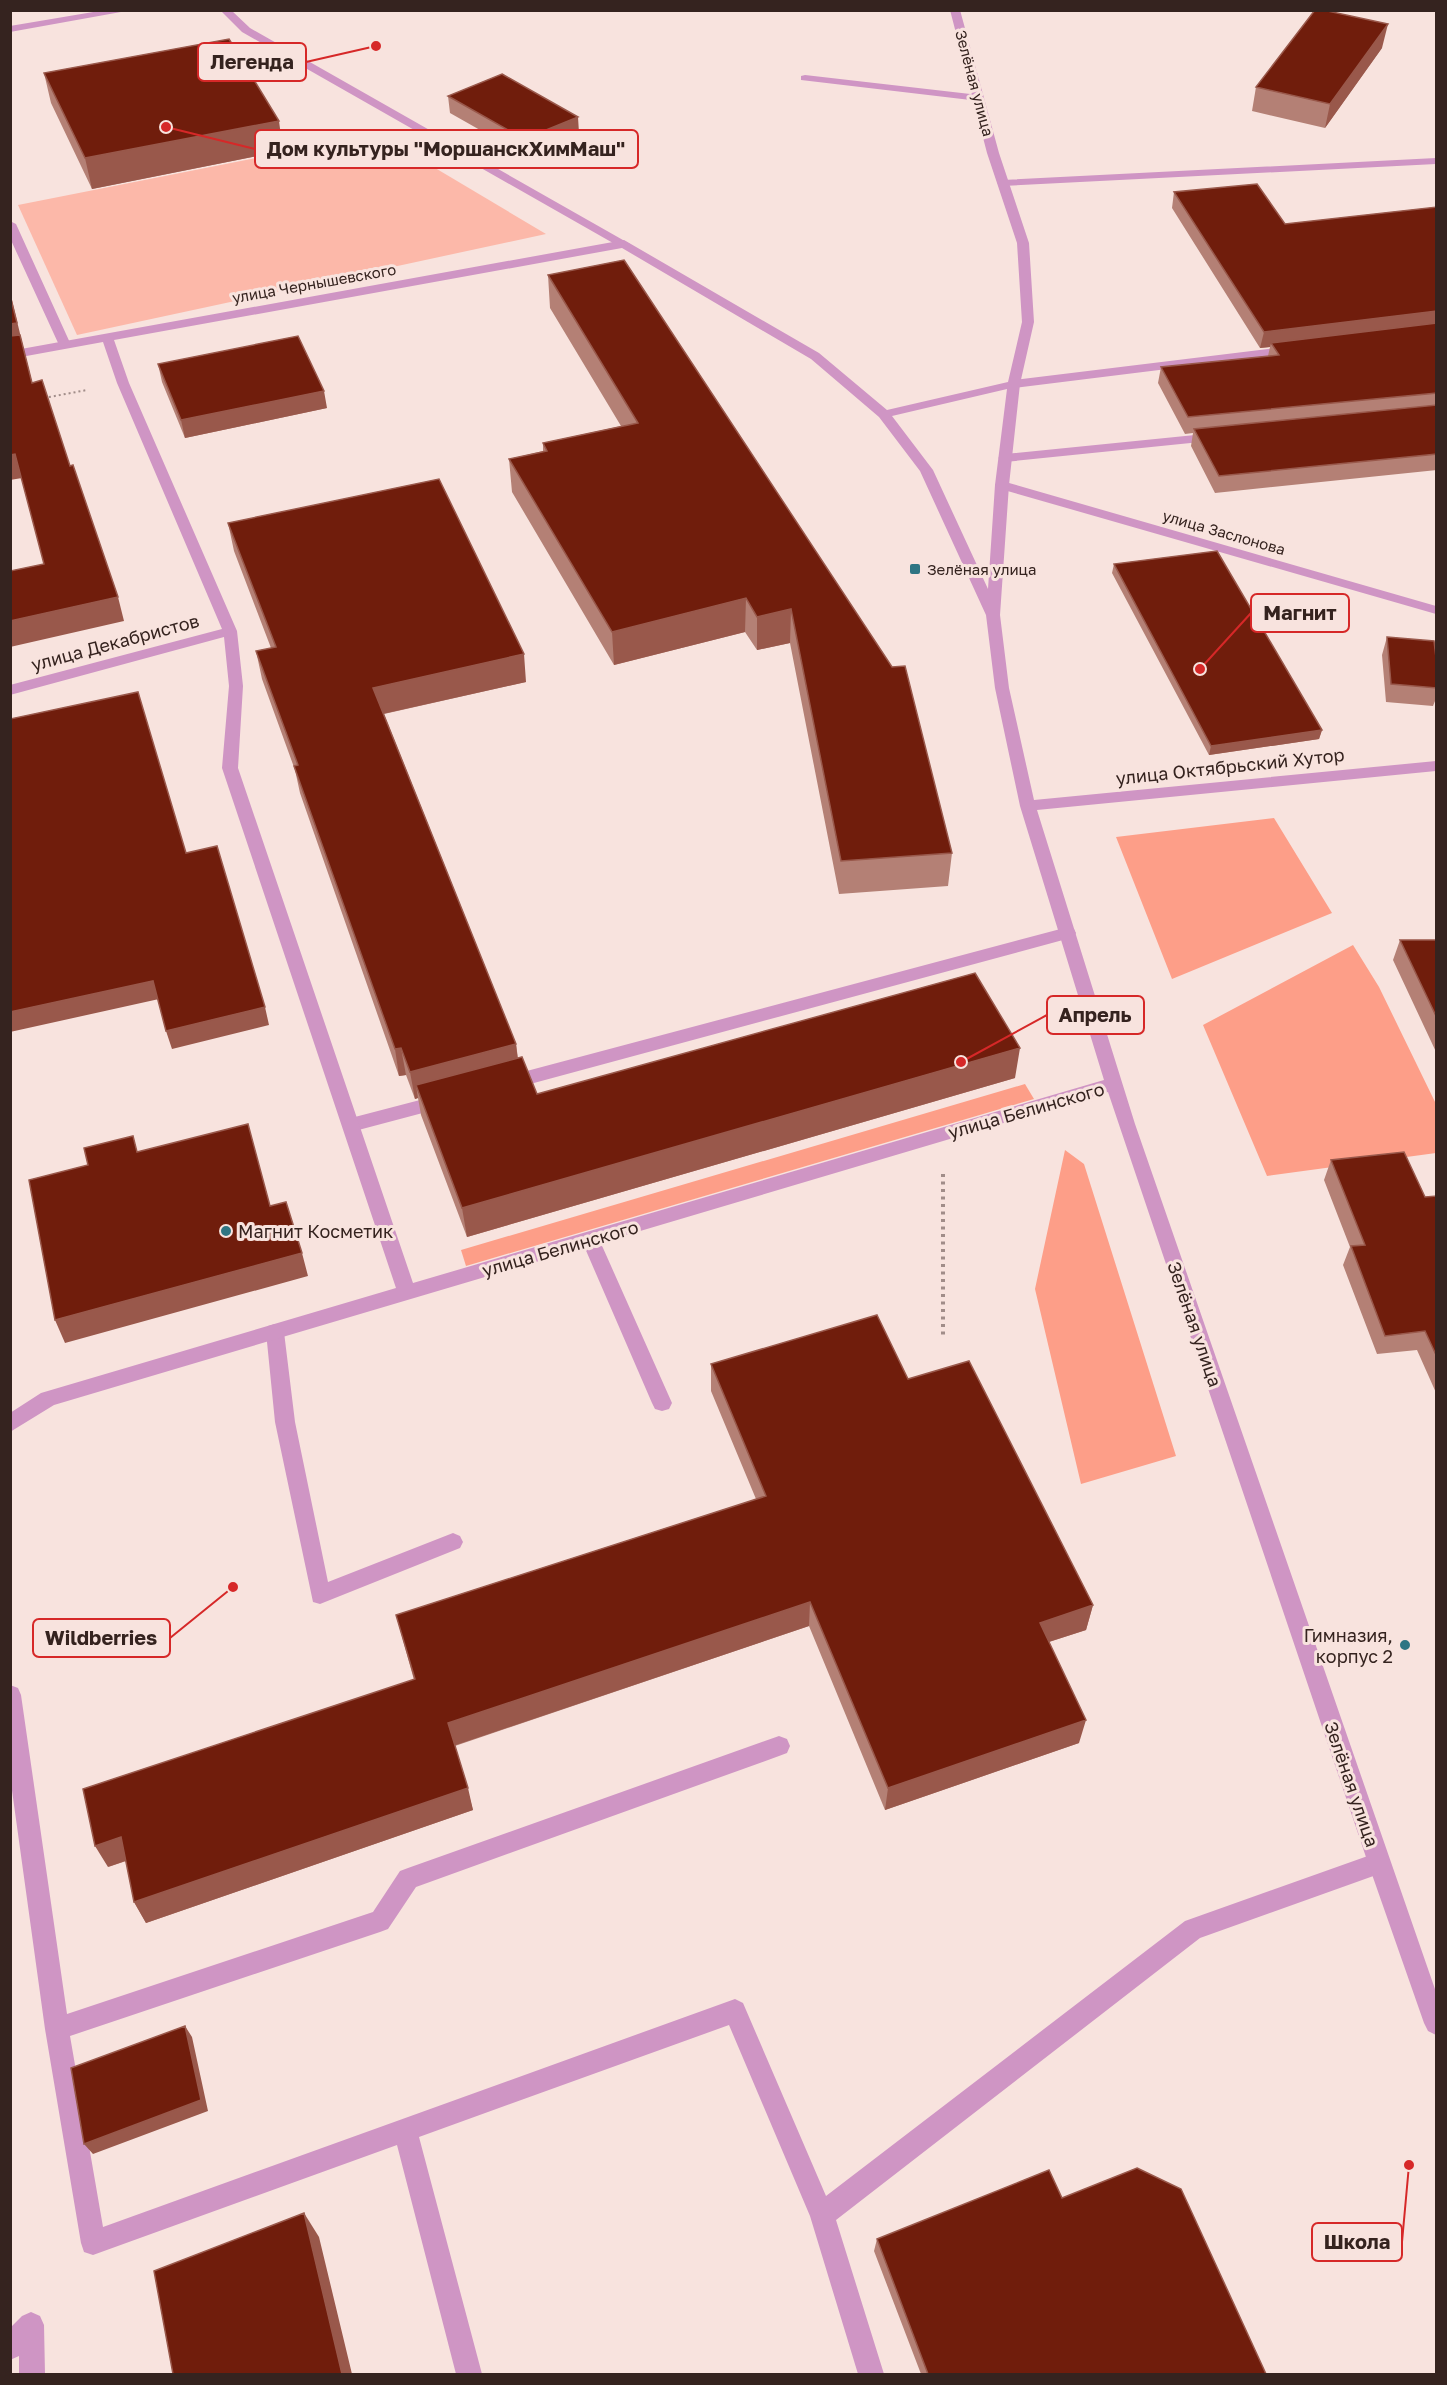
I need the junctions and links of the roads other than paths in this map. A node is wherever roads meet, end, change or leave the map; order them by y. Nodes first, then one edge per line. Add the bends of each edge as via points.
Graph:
1 (126, 10) edge
2 (225, 10) edge
3 (955, 10) edge
4 (10, 29) edge
5 (805, 78) dead end
6 (979, 98) junction
7 (1437, 161) edge
8 (1003, 183) junction
9 (10, 224) edge
10 (624, 244) junction
11 (106, 337) junction
12 (65, 345) junction
13 (1308, 349) edge
14 (10, 355) edge
15 (1014, 384) junction
16 (884, 414) junction
17 (1227, 436) edge
18 (1005, 458) junction
19 (1002, 485) junction
20 (1437, 610) edge
21 (993, 615) junction
22 (230, 631) junction
23 (10, 690) edge
24 (1437, 766) edge
25 (1028, 806) junction
26 (1068, 933) junction
27 (1114, 1084) junction
28 (490, 1088) edge
29 (455, 1097) edge
30 (351, 1125) junction
31 (590, 1239) junction
32 (407, 1293) junction
33 (275, 1332) junction
34 (662, 1403) dead end
35 (10, 1424) edge
36 (453, 1542) dead end
37 (10, 1695) edge
38 (779, 1746) dead end
39 (1379, 1863) junction
40 (1437, 2023) edge
41 (57, 2029) junction
42 (405, 2130) junction
43 (822, 2215) junction
44 (10, 2347) edge
45 (32, 2374) edge
46 (469, 2374) edge
47 (871, 2374) edge

1 - 4 street
2 - 10 street, Зелёная улица via 246,30
3 - 6 street, Зелёная улица
5 - 6 street
6 - 8 street, Зелёная улица
7 - 8 street
8 - 15 street, Зелёная улица via 1023,243 1028,322
9 - 12 street
10 - 11 street, улица Чернышевского
10 - 16 street, Зелёная улица via 815,357
11 - 12 street, улица Чернышевского
11 - 22 street
12 - 14 street, улица Чернышевского
13 - 15 street
15 - 16 street
15 - 18 street, Зелёная улица
16 - 21 street, Зелёная улица via 926,470
17 - 18 street
18 - 19 street, Зелёная улица
19 - 20 street, улица Заслонова
19 - 21 street, Зелёная улица
21 - 25 street, Зелёная улица via 1002,688
22 - 23 street, улица Декабристов
22 - 30 street via 236,686 230,768
24 - 25 street, улица Октябрьский Хутор
25 - 26 street, Зелёная улица
26 - 27 street, Зелёная улица
26 - 28 street
27 - 31 street, улица Белинского
27 - 39 street, Зелёная улица
29 - 30 street
30 - 32 street
31 - 32 street, улица Белинского
31 - 34 street
32 - 33 street, улица Белинского
33 - 35 street, улица Белинского via 48,1399
33 - 36 street via 285,1422 320,1594
37 - 41 street
38 - 41 street via 408,1879 380,1921
39 - 40 street, Зелёная улица
39 - 43 street via 1193,1929
41 - 42 street via 93,2243
42 - 43 street via 735,2011
42 - 46 street
43 - 47 street
44 - 45 street via 31,2325

